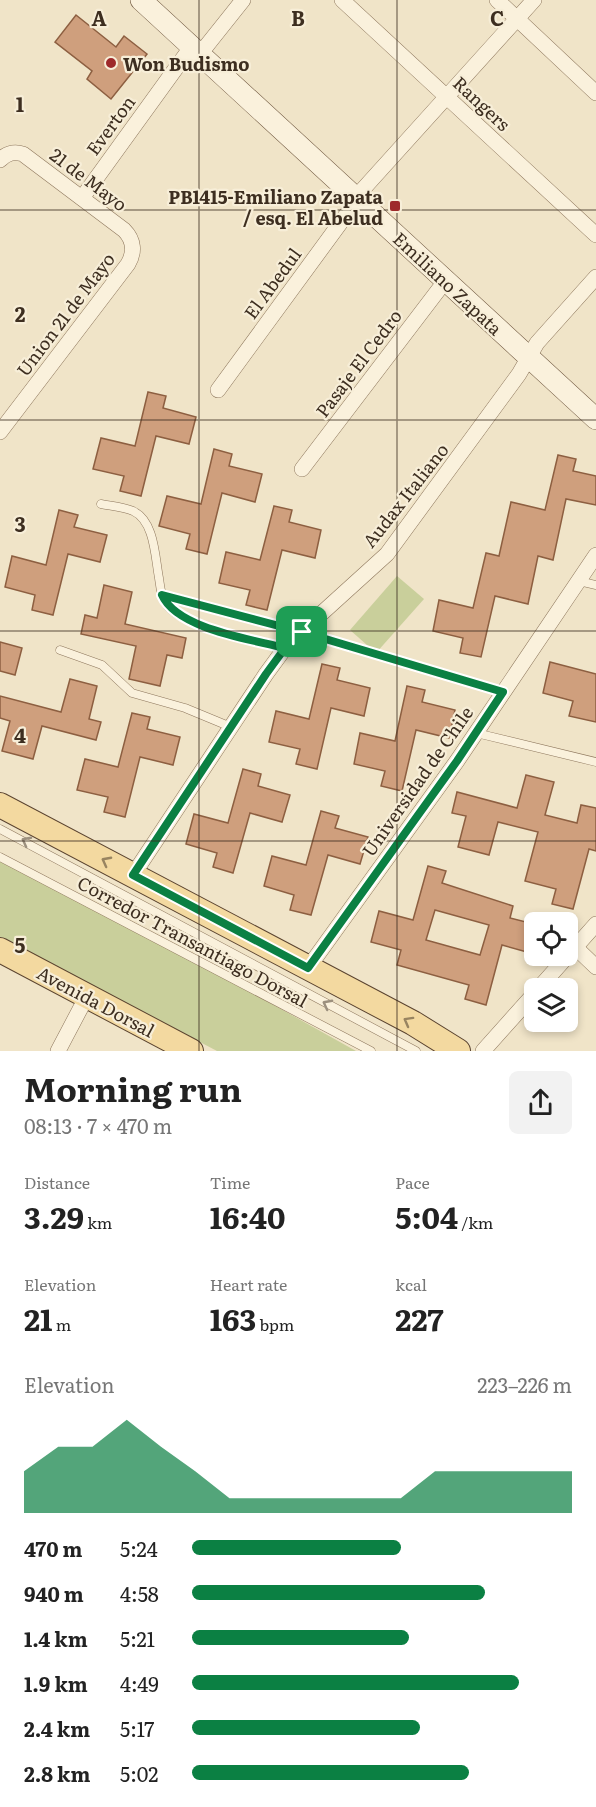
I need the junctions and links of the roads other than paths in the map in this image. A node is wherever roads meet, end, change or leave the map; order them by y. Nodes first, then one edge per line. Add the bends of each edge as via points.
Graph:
1 (141, 0) edge
2 (243, 0) edge
3 (342, 0) edge
4 (497, 0) edge
5 (534, 0) edge
6 (517, 19) junction
7 (196, 50) junction
8 (596, 93) edge
9 (447, 97) junction
10 (6, 156) edge
11 (356, 197) junction
12 (82, 198) junction
13 (596, 236) edge
14 (133, 246) joint
15 (596, 277) edge
16 (446, 280) junction
17 (529, 357) junction
18 (218, 390) dead end
19 (596, 419) edge
20 (0, 432) edge
21 (302, 469) dead end
22 (102, 504) dead end
23 (596, 555) edge
24 (579, 581) junction
25 (596, 585) edge
26 (285, 648) junction
27 (60, 650) dead end
28 (231, 727) junction
29 (476, 733) junction
30 (596, 762) edge
31 (0, 805) edge
32 (0, 829) edge
33 (0, 856) edge
34 (133, 875) junction
35 (596, 924) edge
36 (578, 944) edge
37 (0, 950) edge
38 (578, 950) edge
39 (558, 966) edge
40 (596, 967) edge
41 (308, 968) junction
42 (547, 978) edge
43 (87, 996) junction
44 (524, 1005) edge
45 (181, 1049) edge
46 (58, 1051) edge
47 (371, 1051) edge
48 (416, 1051) edge
49 (458, 1051) edge
50 (483, 1051) edge

1 - 7 street, Emiliano Zapata
2 - 7 street, Everton
3 - 9 street, Rangers
4 - 6 street
5 - 6 street, El Abedul
6 - 8 street
6 - 9 street, El Abedul
7 - 11 street, Emiliano Zapata
7 - 12 street, Everton
9 - 11 street, El Abedul
9 - 13 street, Rangers
10 - 12 street, 21 de Mayo via 23,154
11 - 16 street, Emiliano Zapata
11 - 18 street, El Abedul
12 - 14 street, 21 de Mayo via 124,230
14 - 20 street, Union 21 de Mayo via 128,264
15 - 17 street, Audax Italiano
16 - 17 street, Emiliano Zapata
16 - 21 street, Pasaje El Cedro
17 - 19 street, Emiliano Zapata
17 - 26 street, Audax Italiano via 387,554
22 - 26 lane via 134,512 148,527 162,595 178,615 195,624
23 - 24 street, Universidad de Chile
24 - 25 lane
24 - 29 street, Universidad de Chile
26 - 28 street, Audax Italiano
27 - 28 lane via 102,665 132,693
28 - 34 street, Audax Italiano
29 - 30 lane
29 - 41 street, Universidad de Chile
34 -> 31 main road
48 -> 32 lane, Corredor Transantiago Dorsal
33 - 47 lane, Corredor Transantiago Dorsal
34 - 41 main road
35 - 36 street
37 - 43 main road, Avenida Dorsal
38 - 40 street
39 - 42 street
49 -> 41 main road
43 - 45 main road, Avenida Dorsal
43 - 46 street
44 - 50 street

